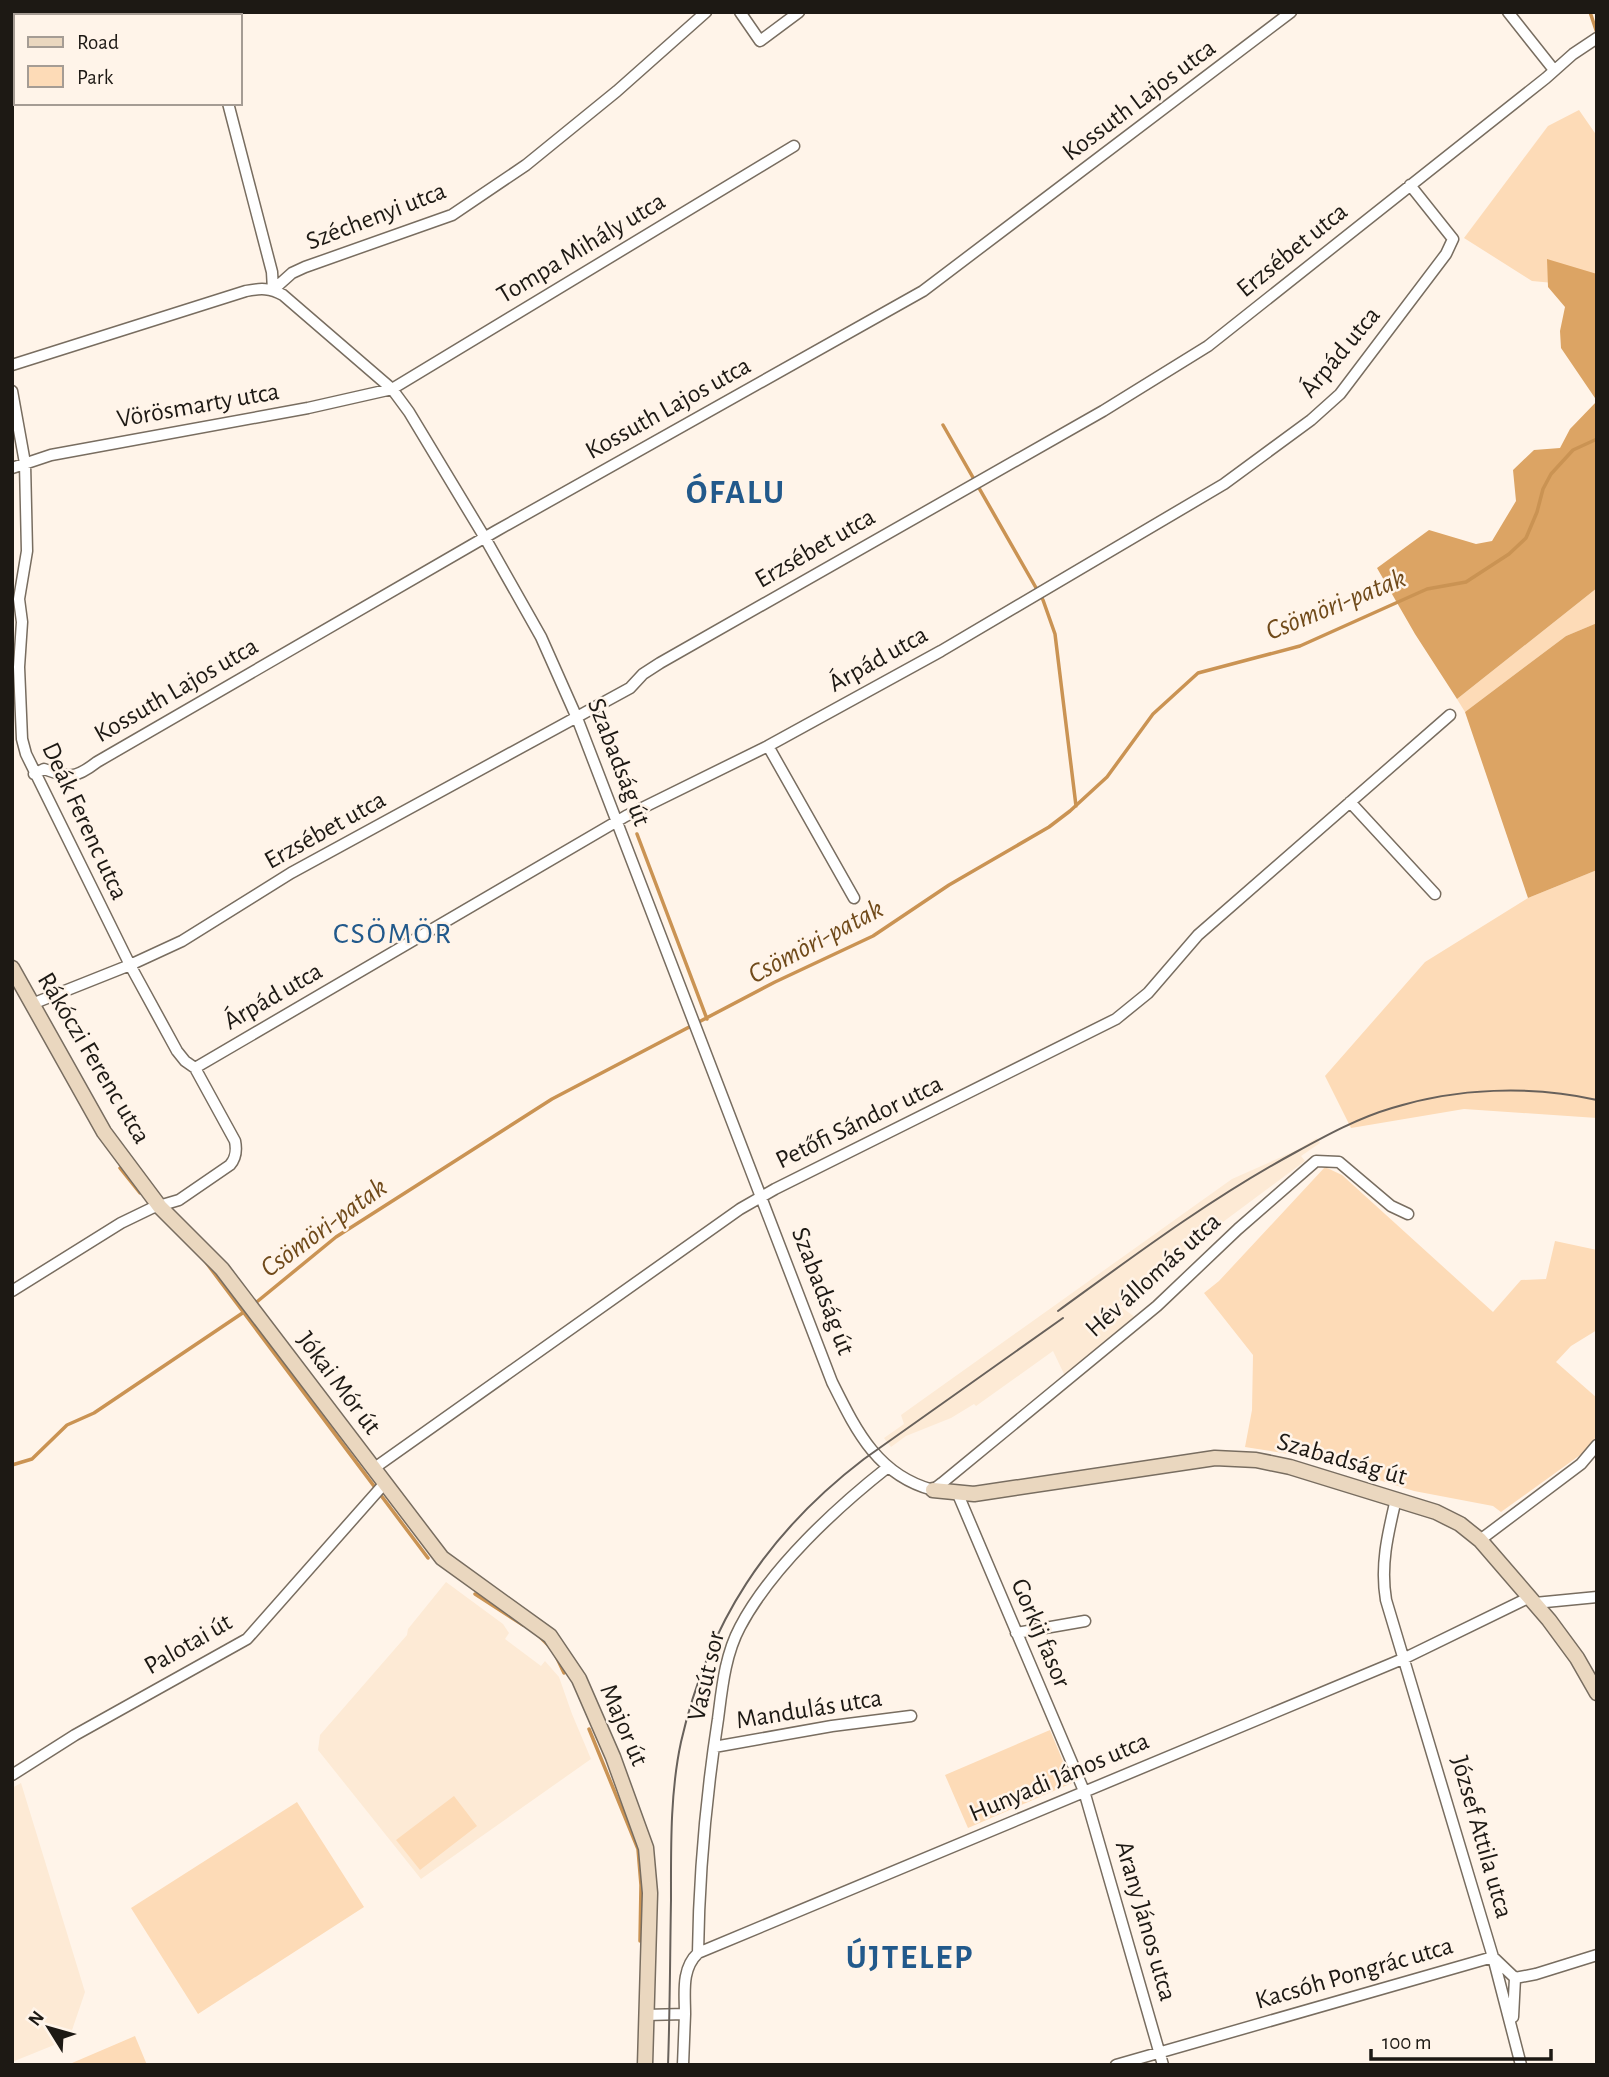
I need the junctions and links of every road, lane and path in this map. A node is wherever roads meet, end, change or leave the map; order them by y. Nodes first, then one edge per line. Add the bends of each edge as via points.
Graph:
1 (706, 12) edge
2 (740, 12) edge
3 (799, 12) edge
4 (1291, 12) edge
5 (1508, 12) edge
6 (1597, 38) edge
7 (1554, 70) junction
8 (229, 105) edge
9 (794, 146) dead end
10 (1410, 185) junction
11 (273, 290) junction
12 (12, 365) edge
13 (392, 389) junction
14 (12, 391) edge
15 (25, 463) junction
16 (12, 468) edge
17 (485, 538) junction
18 (1450, 715) dead end
19 (577, 718) junction
20 (17, 741) edge
21 (768, 746) junction
22 (34, 774) junction
23 (1350, 802) junction
24 (616, 823) junction
25 (1435, 894) dead end
26 (854, 898) dead end
27 (130, 965) junction
28 (12, 968) edge
29 (32, 1004) junction
30 (195, 1068) junction
31 (760, 1199) junction
32 (160, 1207) junction
33 (1408, 1214) dead end
34 (12, 1291) edge
35 (1597, 1445) edge
36 (887, 1467) junction
37 (373, 1469) junction
38 (379, 1489) junction
39 (933, 1490) junction
40 (957, 1492) junction
41 (1395, 1499) junction
42 (1480, 1540) junction
43 (1597, 1597) edge
44 (1533, 1600) junction
45 (1085, 1621) dead end
46 (1016, 1633) junction
47 (1405, 1658) junction
48 (1597, 1693) edge
49 (911, 1716) dead end
50 (713, 1747) junction
51 (12, 1775) edge
52 (1084, 1791) junction
53 (698, 1953) junction
54 (1597, 1955) edge
55 (1493, 1957) junction
56 (1515, 1978) junction
57 (685, 2014) junction
58 (646, 2015) junction
59 (1513, 2030) junction
60 (1160, 2052) junction
61 (645, 2065) edge
62 (683, 2065) edge
63 (1116, 2065) edge
64 (1163, 2065) edge
65 (1521, 2065) edge

1 - 11 street, Széchenyi utca via 526,165 452,215 305,267
2 - 3 street via 760,41
4 - 17 street, Kossuth Lajos utca via 923,291
5 - 7 street
6 - 7 street, Erzsébet utca
7 - 10 street, Erzsébet utca
8 - 11 street
9 - 13 street, Tompa Mihály utca
10 - 19 street, Erzsébet utca via 1208,346 1103,411 660,663 630,688
10 - 21 street, Árpád utca via 1453,239 1378,348 1340,394 1311,420 1224,484 1107,555
11 - 12 street via 246,291
11 - 13 street, Szabadság út
13 - 15 street, Vörösmarty utca
13 - 17 street, Szabadság út
14 - 15 street, Deák Ferenc utca
15 - 16 street, Vörösmarty utca
15 - 20 street, Deák Ferenc utca via 27,551 19,598
17 - 19 street, Szabadság út via 541,637
17 - 22 street, Kossuth Lajos utca via 85,771 71,777 44,769
18 - 23 street, Petőfi Sándor utca
19 - 24 street, Szabadság út
19 - 27 street, Erzsébet utca via 291,873 182,941
20 - 22 street, Deák Ferenc utca
21 - 24 street, Árpád utca
21 - 26 street
22 - 27 street, Deák Ferenc utca
23 - 25 street
23 - 31 street, Petőfi Sándor utca via 1198,935 1148,993 1116,1019
24 - 30 street, Árpád utca
24 - 31 street, Szabadság út
27 - 29 street, Erzsébet utca
27 - 30 street, Deák Ferenc utca via 177,1051
28 - 29 street, Rákóczi Ferenc utca
29 - 32 street, Rákóczi Ferenc utca via 104,1132
30 - 32 street, Deák Ferenc utca via 235,1142 236,1154 218,1174
31 - 36 street, Szabadság út via 832,1382 866,1445
31 - 37 street, Petőfi Sándor utca
32 - 34 street via 121,1223
32 - 37 street, Jókai Mór út via 222,1269
33 - 39 street, Hév állomás utca via 1391,1206 1339,1162 1316,1161 1157,1307
35 - 42 street via 1581,1464
36 - 39 street, Szabadság út via 912,1484
36 - 50 street, Vasút sor via 843,1503 792,1558 739,1628 729,1653
37 - 38 street, Jókai Mór út
38 - 51 street, Palotai út via 247,1639
38 - 58 street, Major út via 442,1558 550,1636 579,1679 646,1848 650,1893
39 - 40 street, Szabadság út
40 - 41 street, Szabadság út via 974,1494 1236,1458 1290,1467
40 - 46 street, Gorkij fasor
41 - 42 street, Szabadság út via 1449,1518
41 - 47 street, József Attila utca via 1383,1564 1384,1586
42 - 44 street, Szabadság út
43 - 44 street
44 - 47 street, Hunyadi János utca
44 - 48 street, Szabadság út
45 - 46 street
46 - 52 street, Gorkij fasor
47 - 52 street, Hunyadi János utca
47 - 55 street, József Attila utca
49 - 50 street, Mandulás utca
50 - 53 street, Vasút sor via 701,1859
52 - 53 street, Hunyadi János utca
52 - 60 street, Arany János utca
53 - 57 street via 686,1971
54 - 56 street
55 - 56 street, Kacsóh Pongrác utca
55 - 59 street, József Attila utca
55 - 60 street, Kacsóh Pongrác utca
56 - 59 street, József Attila utca
57 - 58 street
57 - 62 street
58 - 61 street, Major út
59 - 65 street, József Attila utca
60 - 63 street, Kacsóh Pongrác utca
60 - 64 street, Arany János utca

